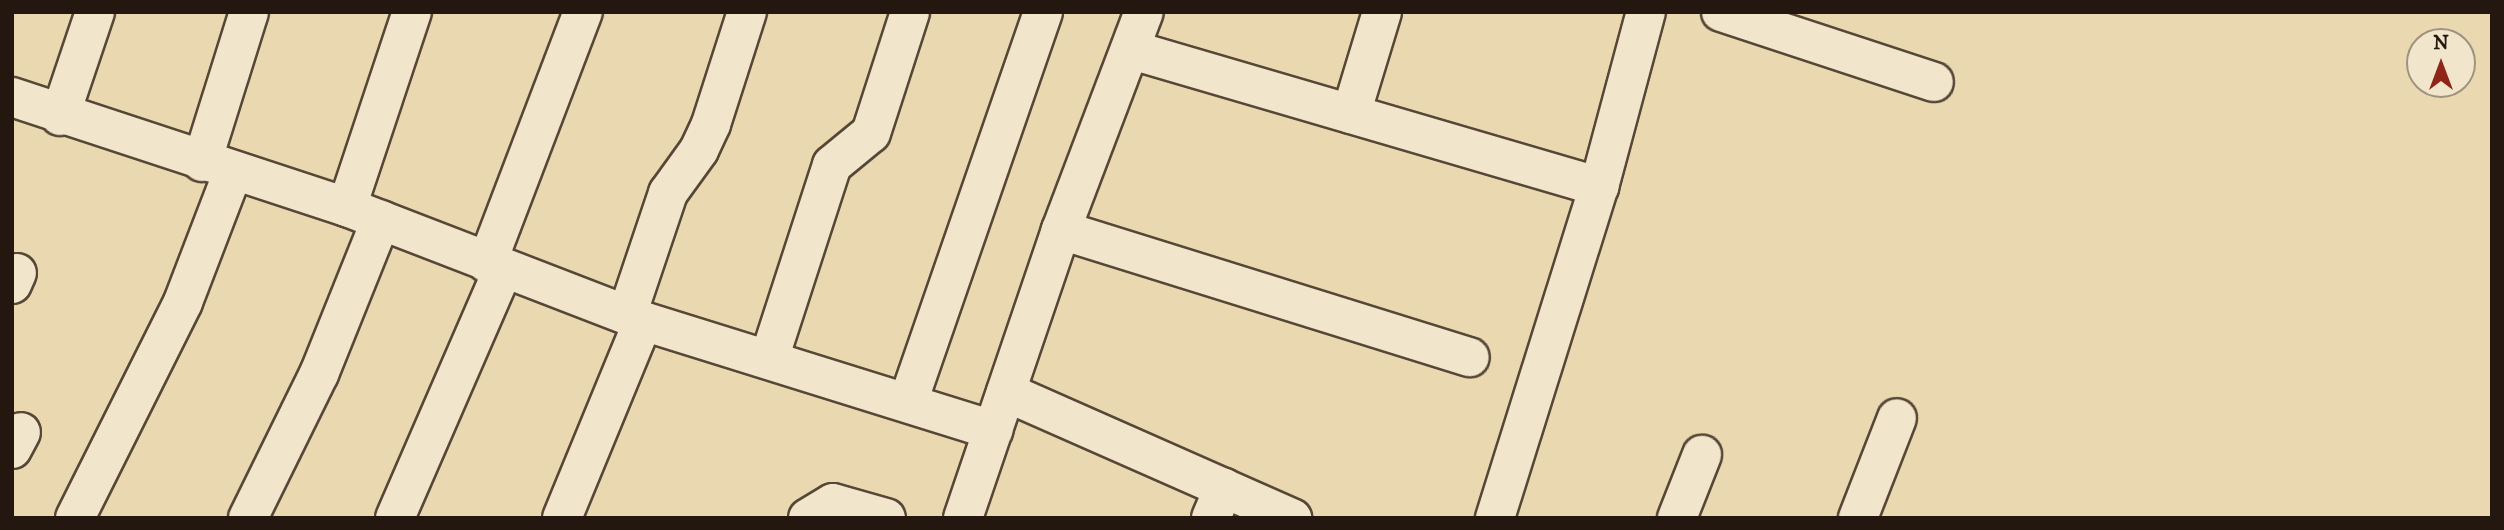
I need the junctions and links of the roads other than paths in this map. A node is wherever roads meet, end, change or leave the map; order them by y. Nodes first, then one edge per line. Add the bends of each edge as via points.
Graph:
1 (95, 12) edge
2 (249, 12) edge
3 (412, 12) edge
4 (583, 12) edge
5 (747, 12) edge
6 (910, 12) edge
7 (1043, 12) edge
8 (1144, 12) edge
9 (1382, 12) edge
10 (1646, 12) edge
11 (1734, 14) edge
12 (1132, 50) junction
13 (1934, 82) dead end
14 (12, 97) edge
15 (1351, 114) junction
16 (60, 116) junction
17 (218, 167) junction
18 (1599, 187) junction
19 (364, 214) junction
20 (1061, 230) junction
21 (495, 267) junction
22 (635, 318) junction
23 (1470, 357) dead end
24 (769, 359) junction
25 (1006, 392) junction
26 (908, 402) junction
27 (1897, 418) dead end
28 (993, 430) junction
29 (1702, 455) dead end
30 (1217, 503) edge
31 (75, 518) edge
32 (248, 518) edge
33 (395, 518) edge
34 (562, 518) edge
35 (808, 518) edge
36 (886, 518) edge
37 (963, 518) edge
38 (1292, 518) edge
39 (1495, 518) edge
40 (1677, 518) edge
41 (1858, 518) edge

1 - 16 street
2 - 17 street
3 - 19 street
4 - 21 street
5 - 22 street via 711,124 699,150 668,193
6 - 24 street via 871,133 832,165
7 - 26 street
8 - 12 street
9 - 15 street
10 - 18 street
11 - 13 street
12 - 15 street
12 - 20 street
14 - 16 street
15 - 18 street
16 - 17 street
17 - 19 street
17 - 31 street via 183,302
18 - 39 street
19 - 21 street
19 - 32 street via 319,374
20 - 23 street
20 - 25 street
21 - 22 street
21 - 33 street
22 - 24 street
22 - 34 street
24 - 26 street
25 - 28 street
25 - 30 street
26 - 28 street
27 - 41 street
28 - 37 street
29 - 40 street
30 - 38 street
35 - 36 street via 833,503

